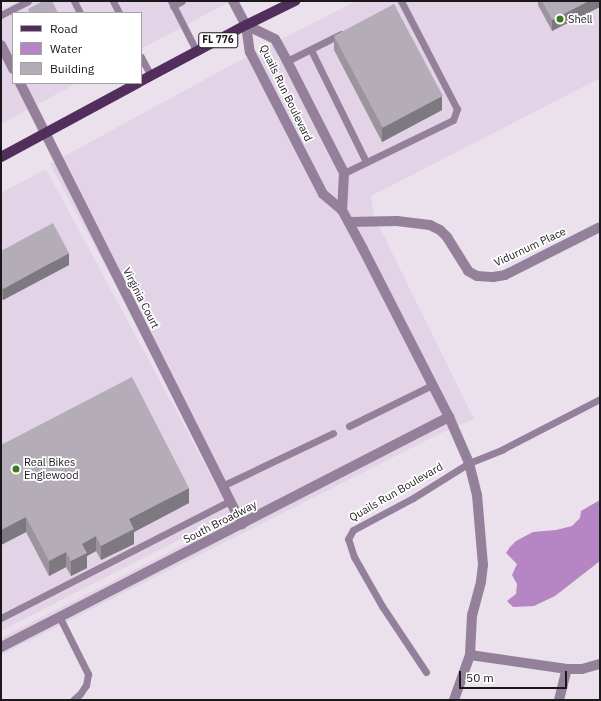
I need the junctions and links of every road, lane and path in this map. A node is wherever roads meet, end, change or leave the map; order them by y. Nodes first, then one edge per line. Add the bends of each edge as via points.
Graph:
1 (28, 1) edge
2 (74, 1) edge
3 (113, 1) edge
4 (182, 1) edge
5 (233, 1) edge
6 (295, 1) edge
7 (399, 3) edge
8 (172, 4) edge
9 (80, 12) edge
10 (118, 12) edge
11 (1, 16) edge
12 (246, 25) junction
13 (346, 32) edge
14 (1, 45) edge
15 (311, 50) junction
16 (197, 52) junction
17 (142, 59) edge
18 (287, 61) junction
19 (12, 66) edge
20 (151, 76) junction
21 (142, 80) edge
22 (20, 84) edge
23 (136, 84) edge
24 (45, 133) junction
25 (1, 157) edge
26 (366, 162) junction
27 (344, 172) junction
28 (342, 210) junction
29 (348, 222) junction
30 (600, 227) edge
31 (432, 385) junction
32 (600, 399) edge
33 (449, 417) junction
34 (349, 426) dead end
35 (333, 433) dead end
36 (469, 463) junction
37 (222, 486) junction
38 (230, 501) junction
39 (242, 524) junction
40 (1, 618) edge
41 (60, 618) junction
42 (1, 647) edge
43 (470, 655) junction
44 (600, 664) edge
45 (567, 669) junction
46 (426, 672) dead end
47 (72, 700) edge
48 (454, 700) edge
49 (559, 700) edge

1 - 11 lane
2 - 9 lane
3 - 10 lane
4 - 8 lane
5 - 12 street
6 - 12 main road, FL 776
7 - 26 lane via 457,109 454,120
8 - 16 lane
12 - 16 main road, FL 776
12 - 18 street, Quails Run Boulevard via 275,39
12 - 28 street, Quails Run Boulevard via 250,52 316,180 324,194
13 - 15 lane
14 - 19 street
15 - 18 lane
15 - 26 lane
16 - 20 main road, FL 776
17 - 20 lane
18 - 27 street, Quails Run Boulevard
20 - 21 main road, FL 776
22 - 24 street, Virginia Court
23 - 24 main road
24 - 25 main road
24 - 37 street, Virginia Court
26 - 27 lane
27 - 28 street, Quails Run Boulevard
28 - 29 street, Quails Run Boulevard
29 - 30 street, Vidurnum Place via 397,221 430,225 440,230 447,238 468,271 477,276 493,278
29 - 31 street, Quails Run Boulevard
31 - 33 street, Quails Run Boulevard
31 - 34 lane
32 - 36 lane, Quails Run Boulevard via 503,449
33 - 36 street, Quails Run Boulevard
33 - 39 street, South Broadway
35 - 37 lane
36 - 43 street, Quails Run Boulevard via 477,495 483,565 482,582 472,615
36 - 46 lane, Quails Run Boulevard via 353,530 348,539 354,557 382,606
37 - 38 street, Virginia Court
38 - 39 street, Virginia Court
38 - 40 lane
39 - 41 street, South Broadway
41 - 42 street, South Broadway
41 - 47 lane via 88,674 86,685
43 - 45 street
43 - 48 street, Quails Run Boulevard
44 - 45 street via 582,669
45 - 49 street

